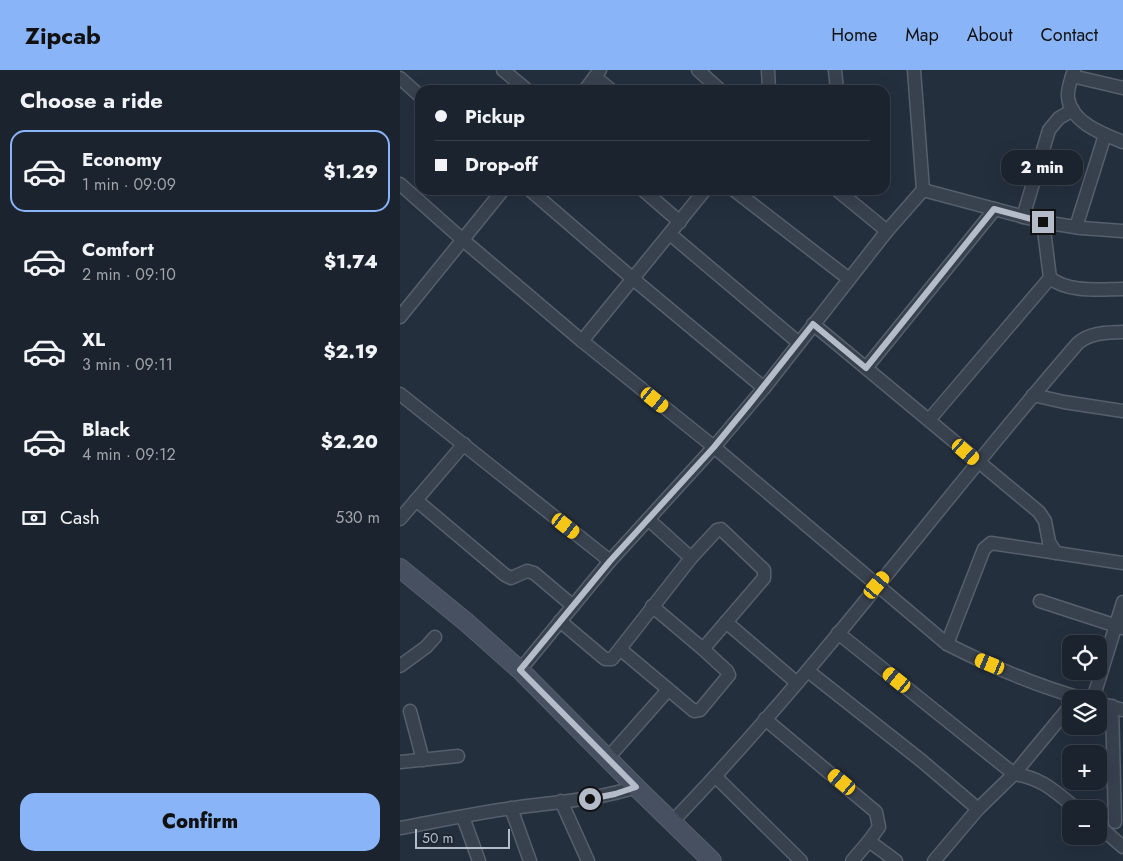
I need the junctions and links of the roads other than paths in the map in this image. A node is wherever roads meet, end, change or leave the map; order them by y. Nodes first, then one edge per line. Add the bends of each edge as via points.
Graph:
1 (503, 70) edge
2 (698, 70) edge
3 (768, 70) edge
4 (835, 70) edge
5 (914, 70) edge
6 (1073, 73) edge
7 (598, 74) edge
8 (708, 75) edge
9 (400, 78) edge
10 (521, 85) edge
11 (589, 85) edge
12 (607, 85) edge
13 (716, 85) edge
14 (769, 85) edge
15 (836, 85) edge
16 (1123, 88) edge
17 (415, 92) edge
18 (1072, 110) junction
19 (1105, 135) junction
20 (1123, 142) edge
21 (400, 184) edge
22 (923, 190) junction
23 (499, 195) edge
24 (536, 195) edge
25 (649, 195) edge
26 (701, 195) edge
27 (740, 195) edge
28 (843, 195) edge
29 (994, 209) junction
30 (1023, 217) junction
31 (680, 222) junction
32 (1043, 222) junction
33 (1076, 228) junction
34 (887, 231) junction
35 (1123, 231) edge
36 (670, 234) junction
37 (463, 240) junction
38 (632, 278) junction
39 (1050, 278) junction
40 (849, 279) junction
41 (1123, 289) edge
42 (400, 318) edge
43 (813, 324) junction
44 (1123, 332) edge
45 (582, 341) junction
46 (799, 343) junction
47 (866, 368) junction
48 (764, 388) junction
49 (400, 394) edge
50 (1033, 395) junction
51 (1123, 411) edge
52 (928, 420) junction
53 (464, 444) junction
54 (714, 447) junction
55 (979, 462) junction
56 (416, 500) junction
57 (400, 519) edge
58 (648, 519) junction
59 (1056, 553) junction
60 (691, 558) junction
61 (610, 561) junction
62 (1123, 563) edge
63 (400, 568) edge
64 (877, 585) junction
65 (1040, 601) dead end
66 (1123, 602) edge
67 (573, 606) junction
68 (652, 606) junction
69 (560, 622) junction
70 (726, 622) junction
71 (1119, 627) edge
72 (838, 633) junction
73 (435, 637) dead end
74 (947, 644) junction
75 (620, 649) junction
76 (703, 649) junction
77 (400, 666) edge
78 (520, 670) junction
79 (808, 670) junction
80 (797, 683) junction
81 (668, 690) junction
82 (1096, 690) edge
83 (1062, 694) edge
84 (1117, 708) edge
85 (410, 711) dead end
86 (765, 718) junction
87 (1062, 718) edge
88 (458, 756) dead end
89 (607, 758) junction
90 (423, 760) junction
91 (400, 762) edge
92 (1014, 774) junction
93 (716, 777) junction
94 (636, 787) junction
95 (1065, 800) edge
96 (560, 801) junction
97 (511, 808) junction
98 (978, 809) junction
99 (463, 817) junction
100 (1119, 822) edge
101 (671, 823) junction
102 (400, 828) edge
103 (1107, 832) edge
104 (869, 841) junction
105 (1123, 847) edge
106 (479, 861) edge
107 (530, 861) edge
108 (588, 861) edge
109 (712, 861) edge
110 (801, 861) edge
111 (852, 861) edge
112 (896, 861) edge
113 (934, 861) edge

1 - 10 street
2 - 8 street
3 - 14 street
4 - 15 street
5 - 22 street
6 - 16 street
6 - 18 street via 1068,97
7 - 11 street
7 - 12 street
8 - 13 street
9 - 17 street
18 - 19 street
18 - 30 street via 1049,130
19 - 20 street
19 - 33 street
21 - 37 street
22 - 29 street
22 - 34 street
23 - 37 street
24 - 38 street
25 - 31 street
26 - 31 street
27 - 40 street
28 - 34 street
29 - 30 street
29 - 47 street
30 - 32 street
31 - 36 street
32 - 33 street
32 - 39 street
33 - 35 street
34 - 40 street
36 - 38 street
36 - 46 street
37 - 42 street
37 - 45 street
38 - 45 street
38 - 48 street
39 - 41 street via 1065,286
39 - 52 street
40 - 43 street
43 - 46 street
43 - 47 street
44 - 50 street via 1085,337
45 - 54 street
46 - 48 street
47 - 52 street
48 - 54 street
49 - 53 street
50 - 51 street
50 - 55 street
52 - 55 street
53 - 56 street
53 - 61 street
54 - 58 street
54 - 64 street
55 - 59 street via 1039,512
55 - 64 street
56 - 57 street
56 - 67 street via 505,574 511,578 527,571 534,573
58 - 60 street
58 - 61 street
59 - 62 street
59 - 74 street via 987,545
60 - 68 street
60 - 70 street via 717,530 722,530 764,570 764,578
61 - 67 street
63 - 78 main road
64 - 72 street
64 - 74 street
65 - 71 street
66 - 71 street
67 - 69 street
68 - 75 street
68 - 76 street
69 - 75 street via 606,659 612,659
69 - 78 street
70 - 76 street
70 - 80 street
71 - 82 street
72 - 79 street
72 - 92 street
73 - 77 street
74 - 83 street
75 - 81 street
76 - 81 street via 729,673 700,710 692,710
78 - 89 main road
79 - 80 street
79 - 98 street
80 - 86 street
81 - 89 street
84 - 100 street
85 - 90 street
86 - 93 street
86 - 104 street via 876,812 879,827
87 - 92 street
88 - 90 street
89 - 94 main road
90 - 91 street
92 - 95 street via 1041,781
92 - 98 street
93 - 101 street
93 - 110 street
94 - 96 street via 590,799
94 - 101 main road
96 - 97 street
96 - 108 street
97 - 99 street
97 - 107 street
98 - 113 street
99 - 102 street
99 - 106 street
101 - 109 main road
103 - 105 street
104 - 111 street
104 - 112 street

